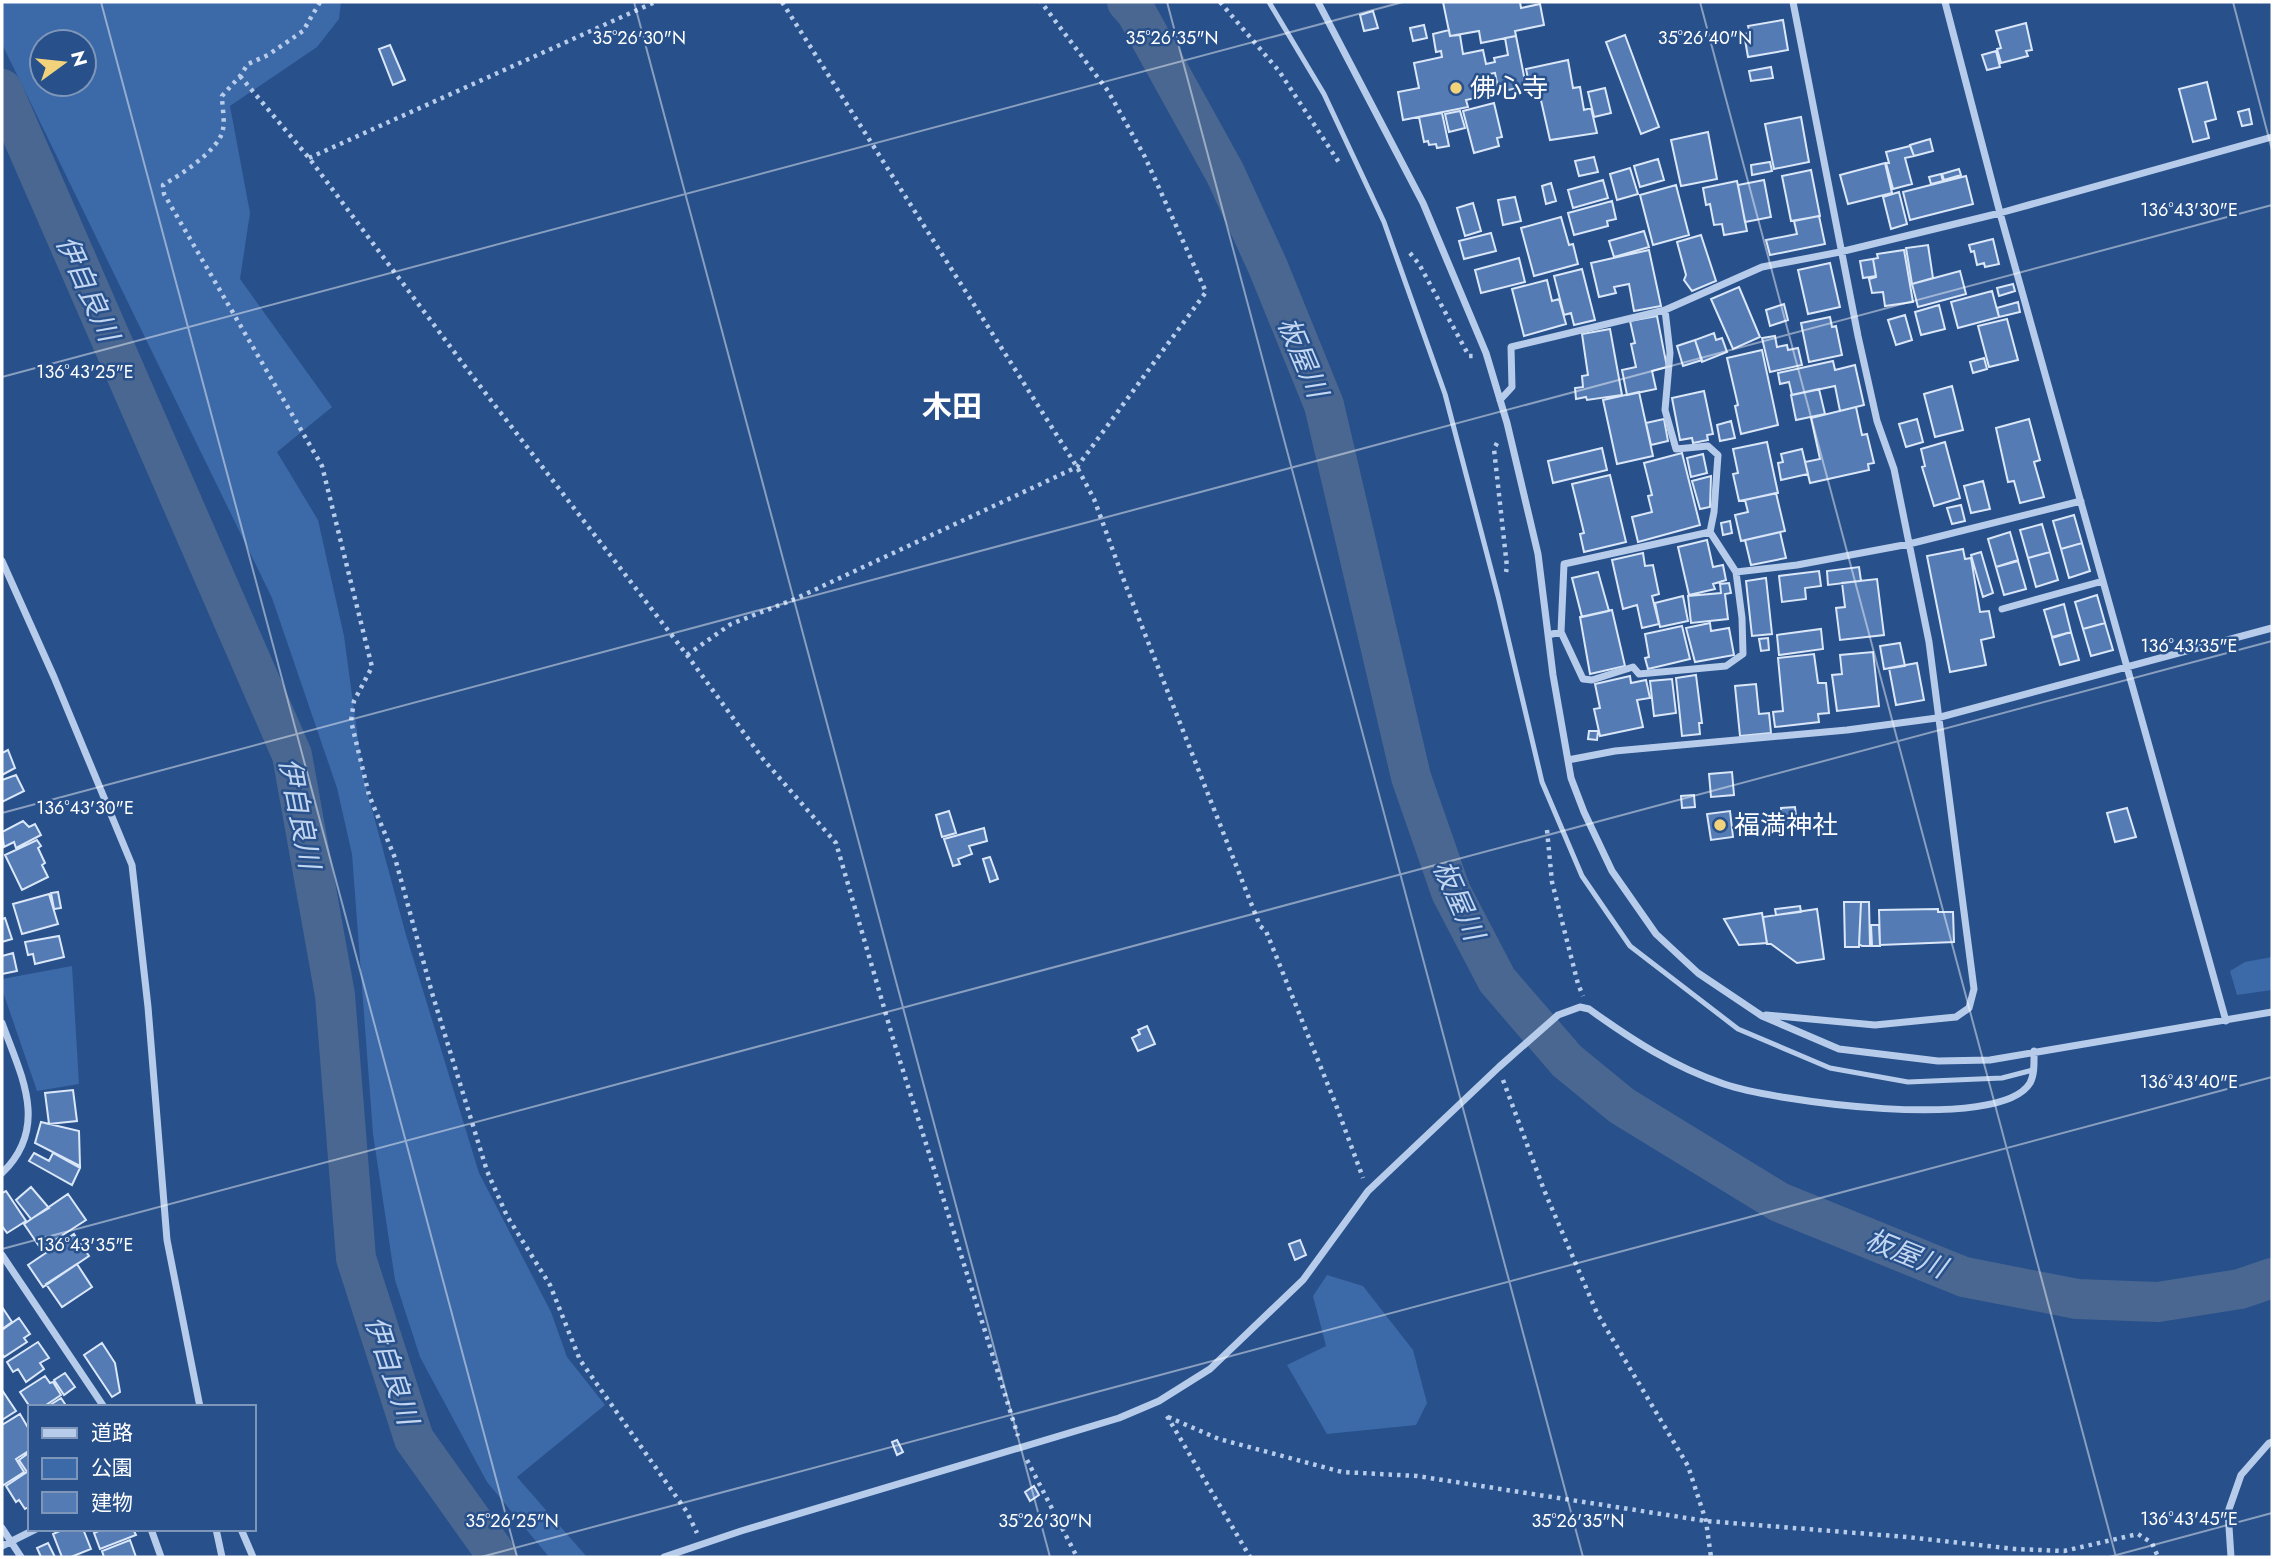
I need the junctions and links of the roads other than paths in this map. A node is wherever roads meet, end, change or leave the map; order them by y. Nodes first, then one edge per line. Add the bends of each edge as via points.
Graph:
1 (1269, 2) edge
2 (1318, 2) edge
3 (1793, 2) edge
4 (1945, 2) edge
5 (2272, 137) edge
6 (2000, 212) junction
7 (1840, 252) junction
8 (1665, 310) junction
9 (1500, 400) junction
10 (2081, 500) junction
11 (1710, 532) junction
12 (1909, 544) junction
13 (2, 561) edge
14 (1736, 572) junction
15 (2104, 582) junction
16 (2002, 609) dead end
17 (2272, 628) edge
18 (1561, 632) junction
19 (1548, 635) junction
20 (2127, 668) junction
21 (1937, 718) junction
22 (1568, 760) junction
23 (2272, 1012) edge
24 (1762, 1016) junction
25 (2226, 1021) junction
26 (2, 1023) edge
27 (2034, 1051) junction
28 (2033, 1070) junction
29 (2, 1174) edge
30 (2, 1255) edge
31 (103, 1405) edge
32 (200, 1405) edge
33 (2272, 1442) edge
34 (2, 1528) edge
35 (32, 1531) edge
36 (152, 1531) edge
37 (216, 1531) edge
38 (242, 1531) edge
39 (11, 1541) junction
40 (2, 1546) edge
41 (21, 1557) edge
42 (161, 1557) edge
43 (222, 1557) edge
44 (253, 1557) edge
45 (664, 1557) edge
46 (2231, 1557) edge

1 - 28 lane via 1324,94 1384,222 1445,394 1542,782 1582,876 1630,946 1738,1028 1830,1068 1908,1082 2002,1077
2 - 9 street via 1423,203 1486,353
3 - 7 street
4 - 6 street
5 - 6 street
6 - 7 street
6 - 10 street
7 - 8 street via 1762,267
7 - 12 street
8 - 9 street via 1511,347 1512,387
8 - 11 street via 1670,353 1665,410 1676,449 1708,446 1718,455
9 - 19 street via 1538,554
10 - 12 street
10 - 15 street
11 - 14 street
11 - 18 street via 1564,564
12 - 14 street
12 - 21 street
13 - 32 street via 132,865 167,1240
14 - 18 street via 1743,654 1726,666 1639,674 1633,667 1583,679
15 - 16 street
15 - 20 street
17 - 20 street
18 - 19 street
19 - 22 street
20 - 21 street
20 - 25 street
21 - 22 street via 1615,751
21 - 24 street via 1974,989 1969,1008 1956,1017 1875,1025
22 - 24 street via 1584,813 1612,871 1656,934 1698,973
23 - 25 street
24 - 27 street via 1839,1049 1938,1061 1990,1060
25 - 27 street
26 - 29 street via 25,1086 29,1114 27,1137
27 - 28 street
28 - 45 street via 2031,1082 2022,1091 1989,1104 1928,1110 1800,1100 1727,1085 1682,1068 1580,1007 1558,1015 1499,1067 1368,1191 1287,1296 1210,1369 1159,1401 1119,1418
30 - 31 street
33 - 46 street via 2241,1475 2236,1487 2228,1512
34 - 39 street
35 - 39 street
36 - 42 street
37 - 43 street
38 - 44 street
39 - 40 street
39 - 41 street

